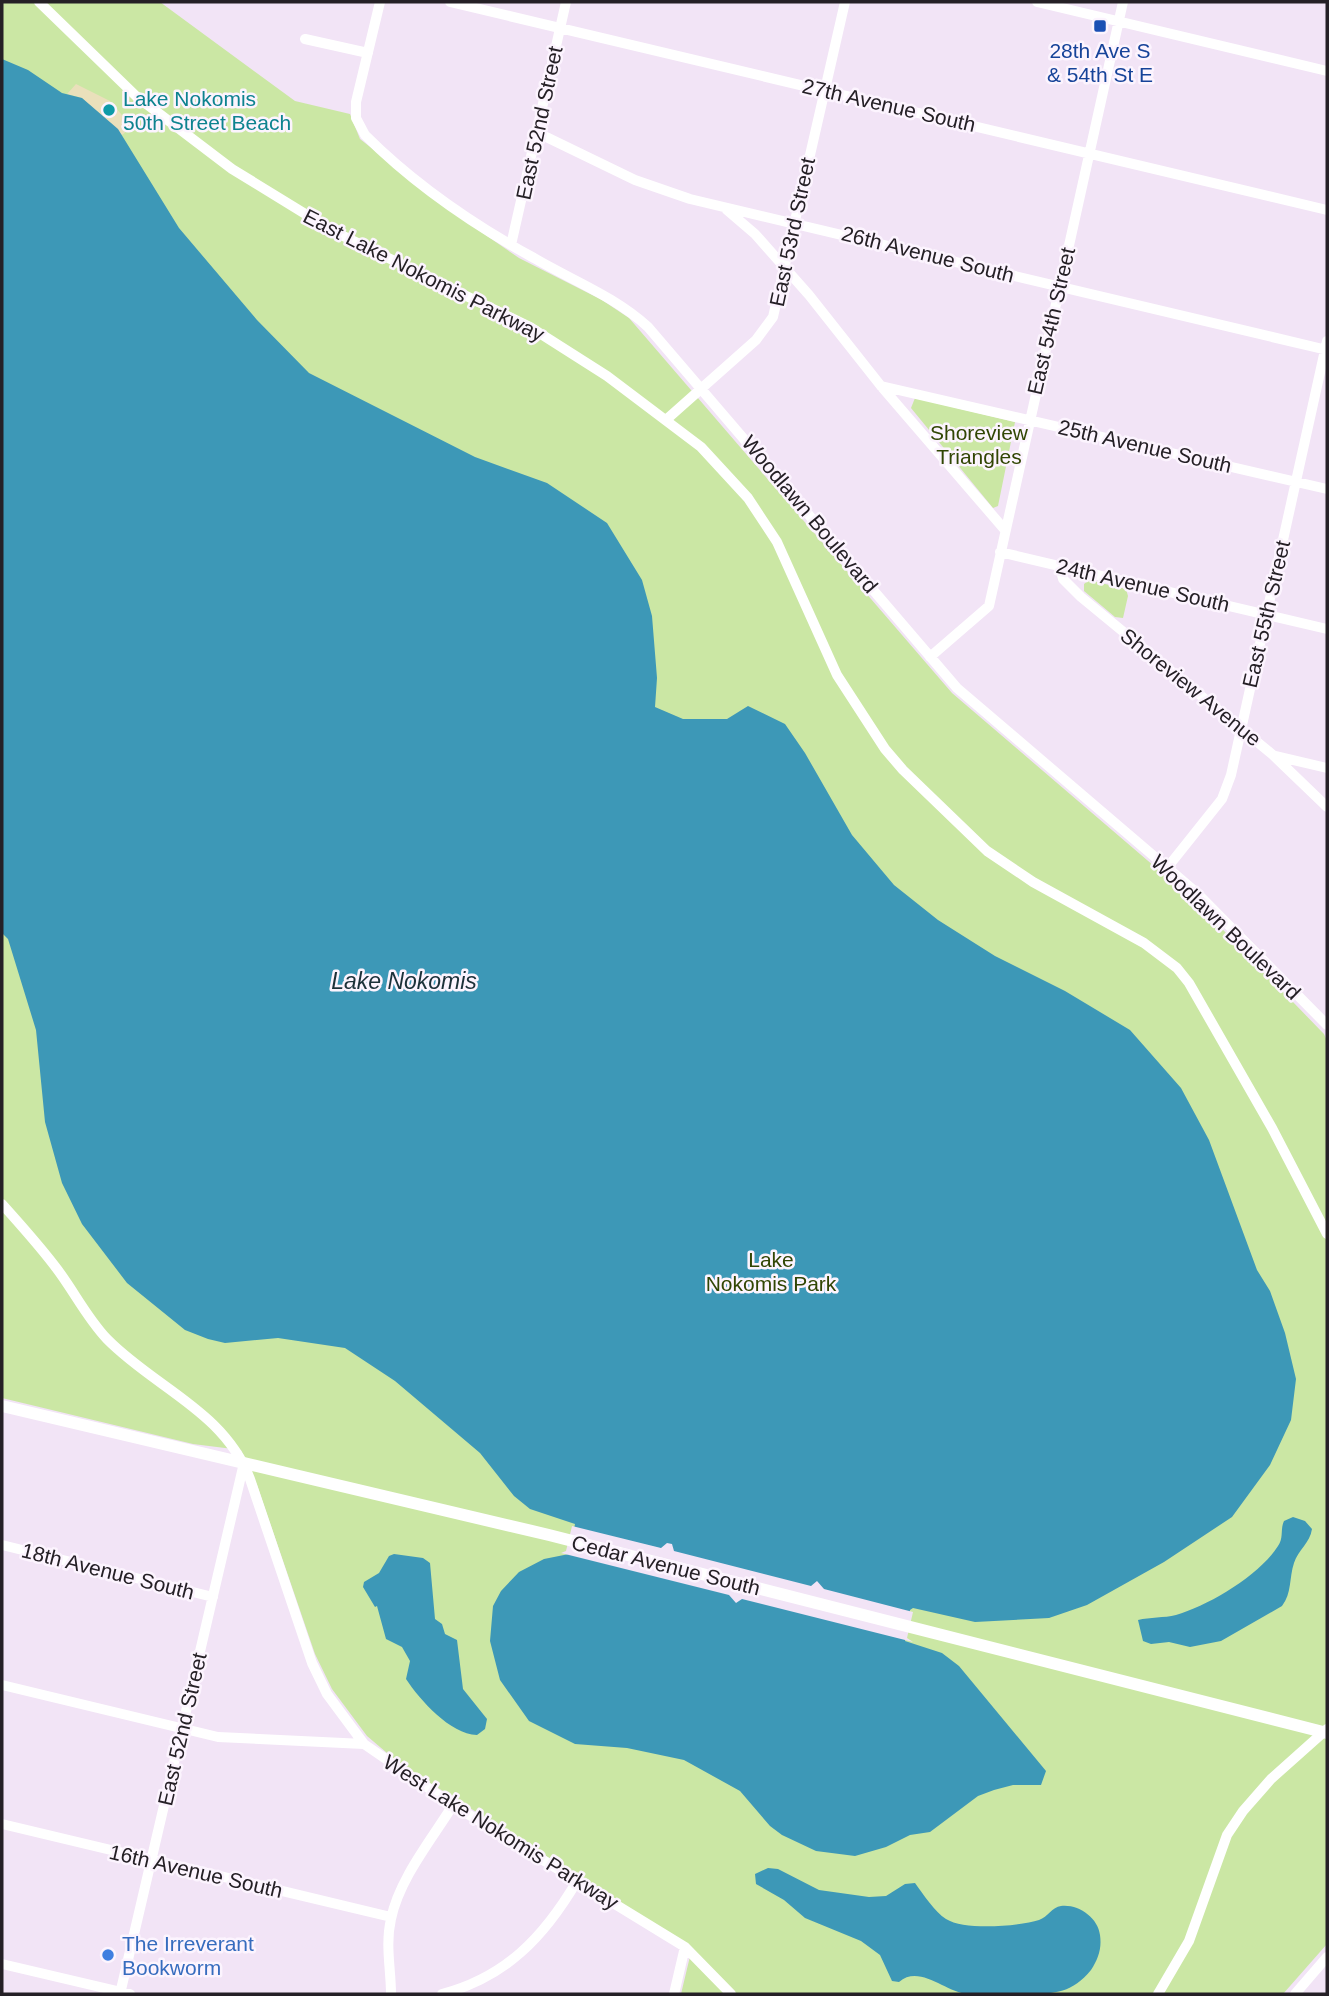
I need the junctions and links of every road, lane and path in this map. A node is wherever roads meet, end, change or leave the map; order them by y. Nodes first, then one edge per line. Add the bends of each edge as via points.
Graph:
1 (380, 2) edge
2 (450, 2) edge
3 (566, 2) edge
4 (845, 2) edge
5 (1037, 2) edge
6 (1123, 2) edge
7 (41, 3) edge
8 (1119, 21) junction
9 (560, 27) junction
10 (305, 39) dead end
11 (368, 53) junction
12 (1327, 71) edge
13 (825, 90) junction
14 (538, 133) junction
15 (1089, 153) junction
16 (712, 204) junction
17 (1327, 210) edge
18 (794, 222) junction
19 (510, 245) junction
20 (783, 268) junction
21 (1059, 286) junction
22 (1327, 347) edge
23 (881, 386) junction
24 (701, 387) junction
25 (667, 419) junction
26 (1029, 419) junction
27 (1296, 481) junction
28 (1327, 489) edge
29 (1005, 530) junction
30 (1000, 552) junction
31 (1060, 565) junction
32 (1266, 614) junction
33 (1327, 629) edge
34 (930, 656) junction
35 (1241, 729) junction
36 (1273, 755) junction
37 (1327, 768) edge
38 (1327, 807) edge
39 (1167, 868) junction
40 (1327, 1026) edge
41 (2, 1204) edge
42 (1326, 1229) edge
43 (2, 1406) edge
44 (244, 1463) junction
45 (2, 1545) edge
46 (213, 1597) junction
47 (2, 1685) edge
48 (181, 1729) junction
49 (1327, 1732) edge
50 (364, 1744) junction
51 (453, 1805) junction
52 (2, 1824) edge
53 (151, 1860) junction
54 (577, 1881) junction
55 (391, 1917) junction
56 (685, 1947) junction
57 (1327, 1957) edge
58 (2, 1964) edge
59 (123, 1994) edge
60 (391, 1994) edge
61 (442, 1994) edge
62 (674, 1994) edge
63 (731, 1994) edge
64 (1158, 1994) edge
65 (1295, 1994) edge

1 - 11 street, Woodlawn Boulevard
2 - 9 street, 27th Avenue South
3 - 9 street, East 52nd Street
4 - 13 street, East 53rd Street
5 - 8 street
6 - 8 street, East 54th Street
7 - 25 street, East Lake Nokomis Parkway via 136,96 237,173 341,235 530,327
8 - 12 street
8 - 15 street, East 54th Street
9 - 13 street, 27th Avenue South
9 - 14 street, East 52nd Street
10 - 11 street
11 - 19 street, Woodlawn Boulevard via 356,102 362,130 457,209
13 - 15 street, 27th Avenue South
13 - 18 street, East 53rd Street
14 - 16 street, 26th Avenue South via 644,184
14 - 19 street, East 52nd Street
15 - 17 street, 27th Avenue South
15 - 21 street, East 54th Street
16 - 18 street, 26th Avenue South
16 - 20 street via 743,221
18 - 20 street, East 53rd Street
18 - 21 street, 26th Avenue South
19 - 24 street, Woodlawn Boulevard via 629,310
20 - 23 street
20 - 24 street, East 53rd Street via 770,324
21 - 22 street, 26th Avenue South
21 - 26 street, East 54th Street
22 - 27 street, East 55th Street
23 - 26 street, 25th Avenue South
23 - 29 street
24 - 25 street, East 53rd Street
24 - 34 street, Woodlawn Boulevard
25 - 42 street, East Lake Nokomis Parkway via 701,447 748,498 777,542 837,675 885,749 917,785 987,851 1144,943 1189,982
26 - 27 street, 25th Avenue South
26 - 29 street, East 54th Street
27 - 28 street, 25th Avenue South
27 - 32 street, East 55th Street
29 - 30 street, East 54th Street
30 - 31 street, 24th Avenue South
30 - 34 street, East 54th Street via 989,606
31 - 32 street, 24th Avenue South
31 - 35 street, Shoreview Avenue via 1063,579 1081,597
32 - 33 street, 24th Avenue South
32 - 35 street, East 55th Street
34 - 39 street, Woodlawn Boulevard via 986,715
35 - 36 street, Shoreview Avenue
35 - 39 street, East 55th Street via 1223,799
36 - 37 street
36 - 38 street, Shoreview Avenue
39 - 40 street, Woodlawn Boulevard
41 - 44 street, West Lake Nokomis Parkway via 54,1264 106,1338 208,1418
43 - 44 main road, Cedar Avenue South
44 - 46 street, East 52nd Street
44 - 49 main road, Cedar Avenue South
44 - 50 street, West Lake Nokomis Parkway via 312,1663 327,1694
45 - 46 street, 18th Avenue South
46 - 48 street, East 52nd Street
47 - 48 street
48 - 50 street via 218,1737
48 - 53 street, East 52nd Street
49 - 64 street via 1271,1779 1237,1819 1218,1856 1189,1941
50 - 51 street, West Lake Nokomis Parkway
51 - 54 street, West Lake Nokomis Parkway
51 - 55 street
52 - 53 street, 16th Avenue South
53 - 55 street, 16th Avenue South
53 - 59 street, East 52nd Street
54 - 56 street, West Lake Nokomis Parkway
54 - 61 street via 539,1938 509,1965 473,1985
55 - 60 street
56 - 62 street
56 - 63 street, West Lake Nokomis Parkway
57 - 65 street
58 - 59 street

